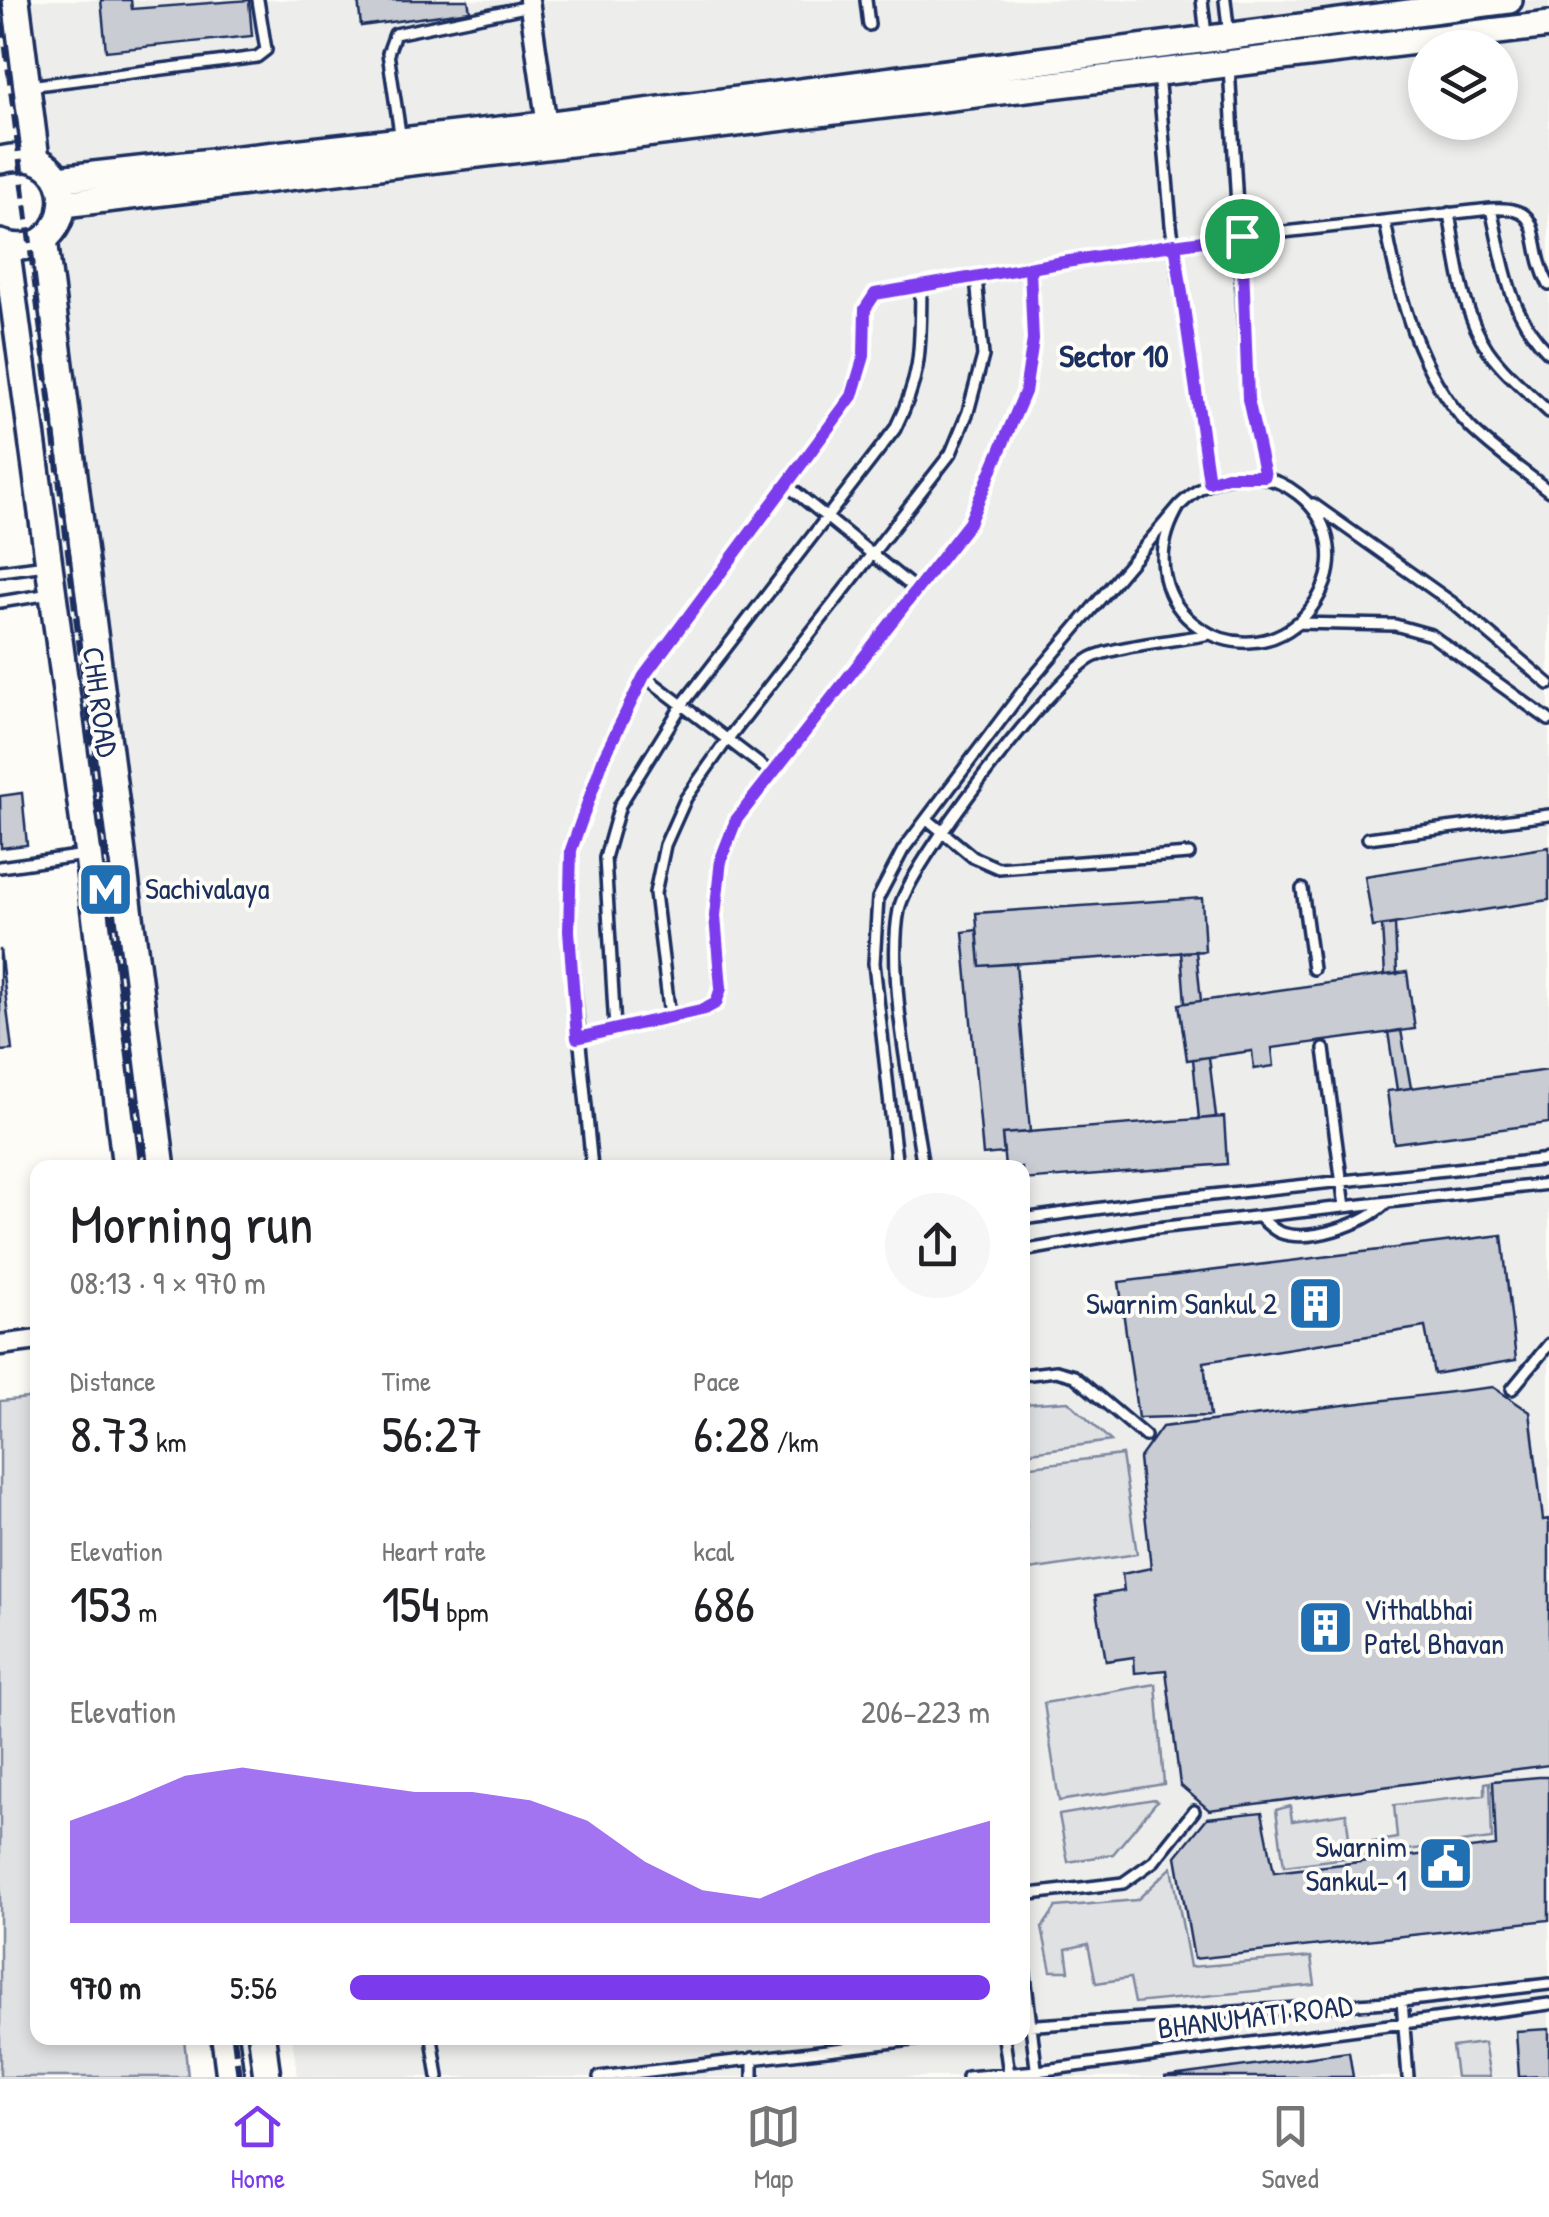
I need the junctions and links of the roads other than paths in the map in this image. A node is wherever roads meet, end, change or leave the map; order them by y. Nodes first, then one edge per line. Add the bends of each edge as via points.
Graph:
1 (16, 0) edge
2 (258, 0) edge
3 (866, 0) edge
4 (1202, 0) edge
5 (1224, 0) edge
6 (1509, 0) edge
7 (530, 3) edge
8 (1549, 24) edge
9 (869, 25) dead end
10 (1218, 36) junction
11 (1156, 44) junction
12 (1229, 65) junction
13 (1158, 72) junction
14 (28, 86) junction
15 (549, 135) junction
16 (402, 141) junction
17 (353, 158) junction
18 (0, 159) edge
19 (36, 159) junction
20 (61, 191) junction
21 (1492, 208) junction
22 (1449, 213) junction
23 (1386, 222) junction
24 (1242, 236) junction
25 (44, 239) junction
26 (3, 244) edge
27 (1175, 244) junction
28 (1030, 268) junction
29 (976, 277) junction
30 (921, 286) junction
31 (1549, 286) edge
32 (1549, 353) edge
33 (1549, 412) edge
34 (1265, 476) junction
35 (1209, 482) junction
36 (788, 486) junction
37 (1549, 491) edge
38 (1299, 493) junction
39 (1180, 505) junction
40 (828, 518) junction
41 (874, 556) junction
42 (84, 557) junction
43 (48, 565) junction
44 (0, 570) edge
45 (915, 589) junction
46 (53, 593) junction
47 (0, 602) edge
48 (1296, 623) junction
49 (1210, 634) junction
50 (644, 676) junction
51 (1549, 684) edge
52 (682, 704) junction
53 (1549, 720) edge
54 (727, 740) junction
55 (770, 772) junction
56 (1549, 815) edge
57 (927, 820) junction
58 (942, 832) junction
59 (1368, 838) dead end
60 (122, 850) junction
61 (1189, 854) dead end
62 (88, 855) junction
63 (0, 868) edge
64 (1302, 888) dead end
65 (1313, 969) dead end
66 (670, 1017) junction
67 (616, 1028) junction
68 (577, 1038) junction
69 (1324, 1050) dead end
70 (1549, 1159) edge
71 (125, 1160) edge
72 (161, 1160) edge
73 (591, 1160) edge
74 (895, 1160) edge
75 (922, 1160) edge
76 (1342, 1180) junction
77 (1549, 1184) edge
78 (1387, 1202) junction
79 (1345, 1207) junction
80 (1259, 1217) junction
81 (1030, 1219) edge
82 (1030, 1250) edge
83 (30, 1341) edge
84 (0, 1344) edge
85 (1549, 1344) edge
86 (1030, 1374) edge
87 (1512, 1389) dead end
88 (1145, 1436) dead end
89 (1194, 1811) dead end
90 (1030, 1895) edge
91 (1549, 1984) edge
92 (1402, 2001) junction
93 (1549, 2004) edge
94 (1404, 2024) junction
95 (1030, 2026) edge
96 (1030, 2043) edge
97 (226, 2045) edge
98 (263, 2045) edge
99 (433, 2045) edge
100 (867, 2045) edge
101 (1005, 2045) edge
102 (753, 2058) junction
103 (1037, 2074) edge
104 (1008, 2075) edge
105 (230, 2077) edge
106 (267, 2077) edge
107 (438, 2077) edge
108 (599, 2077) edge
109 (753, 2077) edge
110 (967, 2077) edge
111 (1408, 2077) edge

1 - 14 street
2 - 14 lane via 266,50 257,57
3 - 9 lane
4 - 10 lane
5 - 10 lane
6 - 10 street
7 - 15 street
7 - 16 lane via 395,34 388,53
8 - 12 street
10 - 11 street
10 - 12 lane
11 - 13 lane
11 - 15 street
12 - 13 street
12 - 24 lane
13 - 15 street
13 - 27 lane
14 - 19 street
15 - 16 street
15 - 17 street
16 - 17 street
17 - 20 street
18 - 19 street
19 - 20 street
20 - 25 street via 58,224
21 - 22 lane
21 - 31 lane via 1522,207 1538,222
21 - 32 lane via 1514,308
22 - 23 lane
22 - 33 lane via 1464,294 1485,346
23 - 24 lane
23 - 37 lane via 1403,304 1436,381 1470,427
24 - 27 lane
24 - 34 lane via 1248,399
25 - 26 street
25 - 42 street
26 - 43 street, CHH ROAD
27 - 28 lane
27 - 35 lane
28 - 29 lane
28 - 45 lane via 1033,340 1025,392 969,523
29 - 30 lane
29 - 41 lane via 982,356 968,412 951,453
30 - 36 lane via 875,294 865,309 864,356 852,396
30 - 40 lane via 915,390 895,429
34 - 35 lane
34 - 38 lane
35 - 39 lane
36 - 40 lane
36 - 50 lane
38 - 48 lane via 1328,548 1322,590
38 - 51 lane via 1454,604
39 - 49 lane via 1164,538 1162,575 1186,617
39 - 57 lane via 1028,684
40 - 41 lane
40 - 52 lane
41 - 45 lane
41 - 54 lane
42 - 43 street
42 - 60 street
43 - 44 lane
43 - 46 street, CHH ROAD
45 - 55 lane
46 - 47 lane
46 - 62 street, CHH ROAD
48 - 49 lane via 1252,641
48 - 53 lane via 1395,625 1431,635
49 - 58 lane via 1105,652 1079,666
50 - 52 lane
50 - 68 lane via 604,757 571,850
52 - 54 lane
52 - 67 lane via 620,805 605,858
54 - 55 lane
54 - 66 lane via 686,798 665,845 656,893
55 - 66 lane via 736,820 721,859 716,1003
56 - 59 lane
57 - 58 lane
57 - 74 lane via 878,898 874,963
58 - 61 lane via 998,868
58 - 75 lane via 909,881 896,938
60 - 62 street
60 - 72 street
62 - 63 lane
62 - 71 street, CHH ROAD
64 - 65 lane
66 - 67 lane
67 - 68 lane
68 - 73 lane
69 - 76 lane
70 - 76 lane
76 - 79 lane
76 - 81 lane
77 - 78 lane
78 - 79 lane
78 - 80 lane via 1355,1226 1297,1234 1279,1232
79 - 80 lane
80 - 82 lane
83 - 84 street
85 - 87 lane
86 - 88 lane via 1074,1376
89 - 90 lane via 1154,1861 1123,1883
91 - 92 lane, BHANUMATI ROAD
92 - 94 lane
92 - 95 lane, BHANUMATI ROAD
93 - 94 lane, BHANUMATI ROAD
94 - 103 lane, BHANUMATI ROAD
94 - 111 lane
96 - 103 lane
97 - 105 street
98 - 106 street
99 - 107 lane
100 - 102 lane
101 - 104 lane
102 - 108 lane
102 - 109 lane
103 - 104 lane, BHANUMATI ROAD
104 - 110 lane, BHANUMATI ROAD

